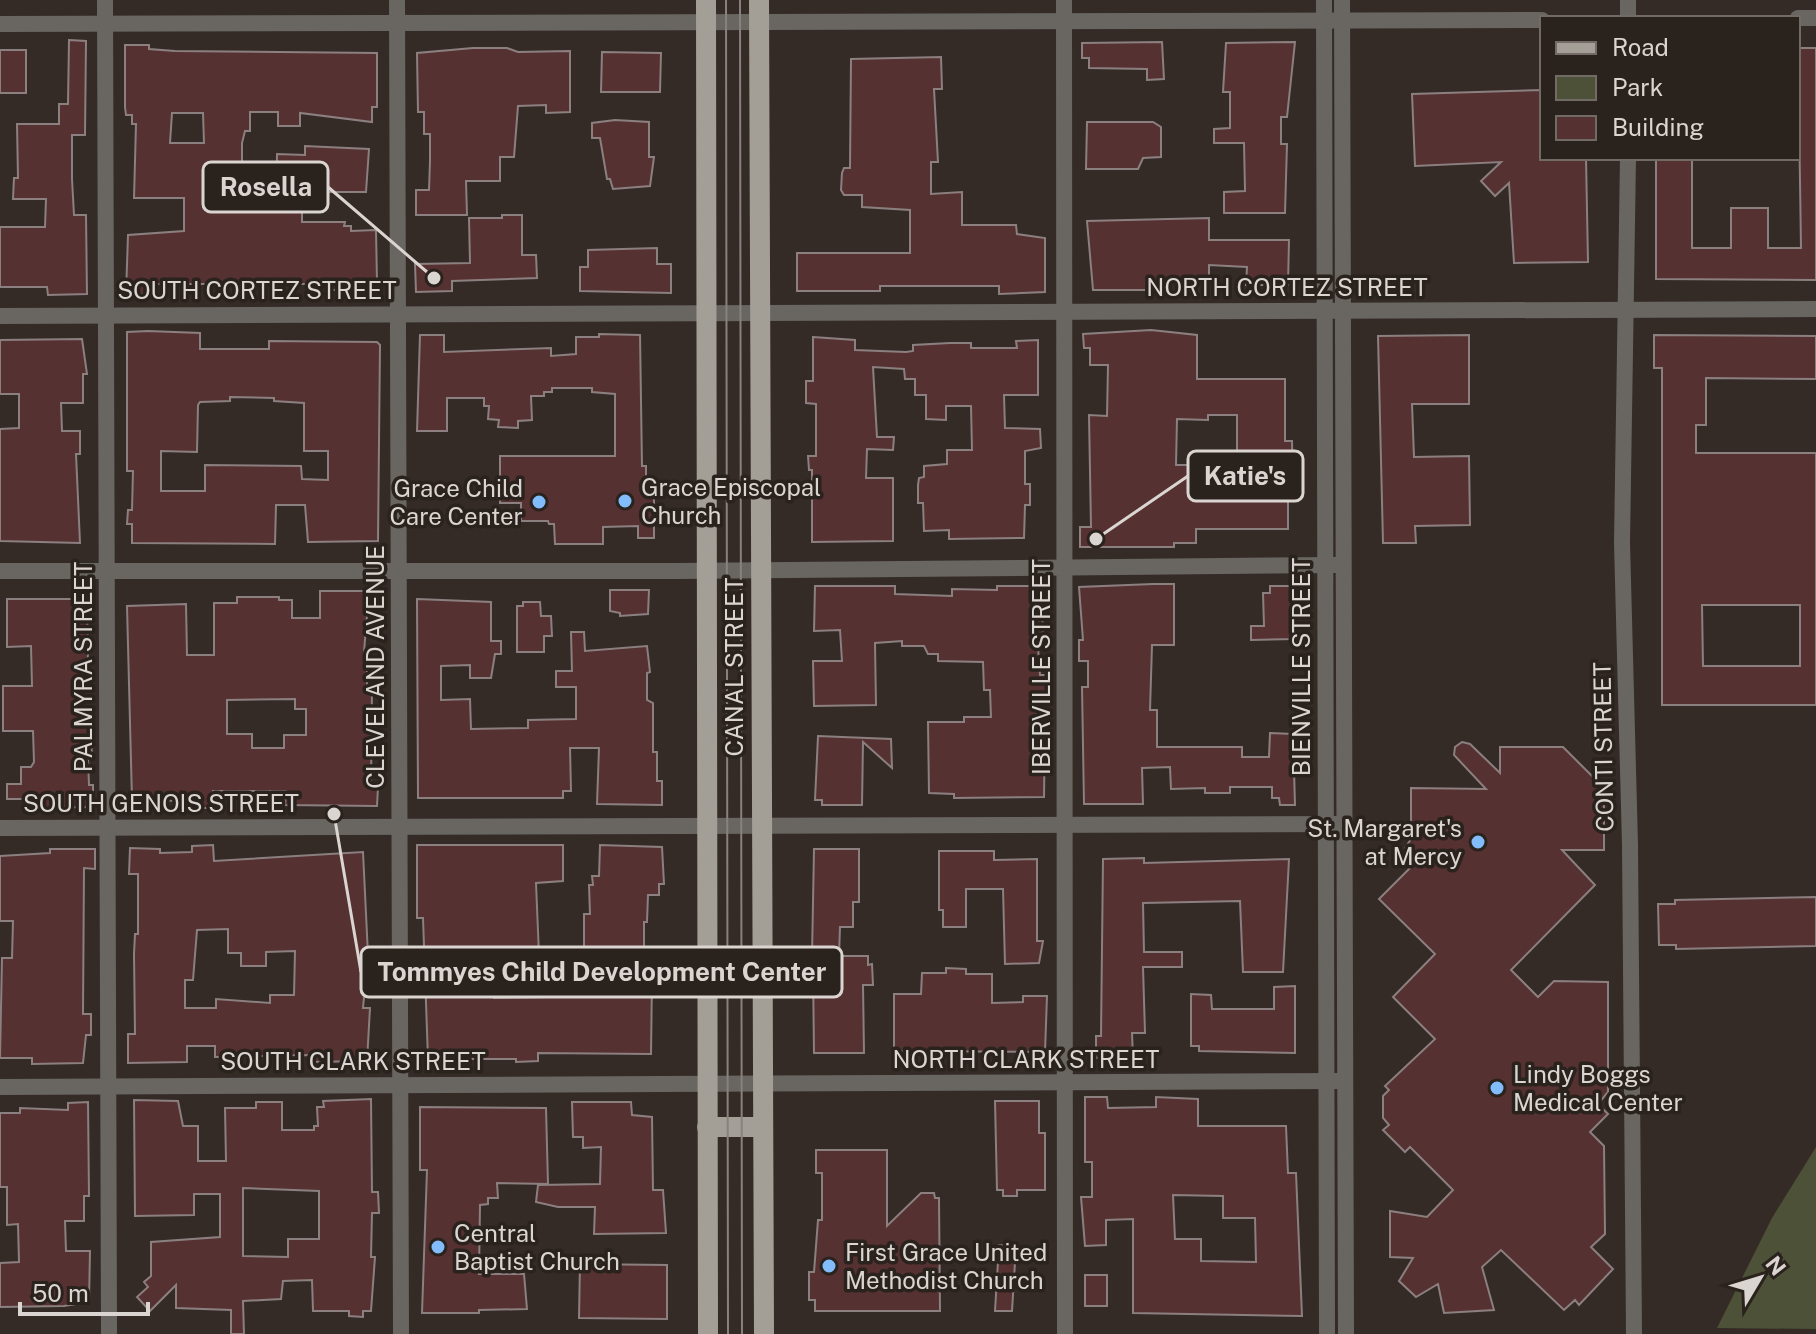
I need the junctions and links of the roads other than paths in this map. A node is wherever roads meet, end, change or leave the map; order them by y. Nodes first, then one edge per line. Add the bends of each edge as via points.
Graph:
1 (105, 0) edge
2 (397, 0) edge
3 (706, 0) edge
4 (759, 0) edge
5 (1064, 0) edge
6 (1324, 0) edge
7 (1342, 0) edge
8 (1540, 20) edge
9 (706, 21) junction
10 (759, 21) junction
11 (397, 22) junction
12 (1324, 22) junction
13 (1342, 22) junction
14 (105, 23) junction
15 (1065, 23) junction
16 (0, 24) edge
17 (1628, 160) edge
18 (1816, 309) edge
19 (1628, 310) junction
20 (706, 311) junction
21 (759, 311) junction
22 (1063, 311) junction
23 (1324, 311) junction
24 (1342, 311) junction
25 (398, 313) junction
26 (106, 315) junction
27 (0, 316) edge
28 (1325, 565) junction
29 (1344, 565) junction
30 (1064, 566) junction
31 (0, 571) edge
32 (107, 571) junction
33 (705, 571) junction
34 (759, 571) junction
35 (399, 572) junction
36 (1324, 824) junction
37 (1344, 824) junction
38 (760, 825) junction
39 (706, 826) junction
40 (1066, 826) junction
41 (400, 827) junction
42 (0, 828) edge
43 (108, 828) junction
44 (1344, 1081) junction
45 (761, 1082) junction
46 (1326, 1082) junction
47 (707, 1083) junction
48 (1065, 1084) junction
49 (400, 1085) junction
50 (0, 1087) edge
51 (109, 1087) junction
52 (707, 1127) junction
53 (762, 1127) junction
54 (109, 1334) edge
55 (401, 1334) edge
56 (708, 1334) edge
57 (764, 1334) edge
58 (1065, 1334) edge
59 (1327, 1334) edge
60 (1346, 1334) edge
61 (1634, 1334) edge

1 - 14 street, PALMYRA STREET
2 - 11 street, CLEVELAND AVENUE
3 - 9 main road, CANAL STREET
4 - 10 main road, CANAL STREET
5 - 15 street, IBERVILLE STREET
6 - 12 street, BIENVILLE STREET
7 - 13 street, BIENVILLE STREET
8 - 13 street
9 - 10 street
9 - 11 street
9 - 20 main road, CANAL STREET
10 - 15 street
10 - 21 main road, CANAL STREET
11 - 14 street
11 - 25 street, CLEVELAND AVENUE
12 - 13 street
12 - 15 street
12 - 23 street, BIENVILLE STREET
13 - 24 street, BIENVILLE STREET
14 - 16 street
14 - 26 street, PALMYRA STREET
15 - 22 street, IBERVILLE STREET
17 - 19 street, CONTI STREET
18 - 19 street, NORTH CORTEZ STREET
19 - 24 street, NORTH CORTEZ STREET
19 - 61 street, CONTI STREET via 1622,543
20 - 21 street, SOUTH CORTEZ STREET
20 - 25 street, SOUTH CORTEZ STREET
20 - 33 main road, CANAL STREET
21 - 22 street, NORTH CORTEZ STREET
21 - 34 main road, CANAL STREET
22 - 23 street, NORTH CORTEZ STREET
22 - 30 street, IBERVILLE STREET
23 - 24 street, NORTH CORTEZ STREET
23 - 28 street, BIENVILLE STREET
24 - 29 street, BIENVILLE STREET
25 - 26 street, SOUTH CORTEZ STREET
25 - 35 street, CLEVELAND AVENUE
26 - 27 street, SOUTH CORTEZ STREET
26 - 32 street, PALMYRA STREET
28 - 29 street
28 - 30 street
28 - 36 street, BIENVILLE STREET
29 - 37 street, BIENVILLE STREET
30 - 34 street
30 - 40 street, IBERVILLE STREET
31 - 32 street
32 - 35 street
32 - 43 street, PALMYRA STREET
33 - 34 street
33 - 35 street
33 - 39 main road, CANAL STREET
34 - 38 main road, CANAL STREET
35 - 41 street, CLEVELAND AVENUE
36 - 37 street, SOUTH GENOIS STREET
36 - 40 street, SOUTH GENOIS STREET
36 - 46 street, BIENVILLE STREET
37 - 44 street, BIENVILLE STREET
38 - 39 street, SOUTH GENOIS STREET
38 - 40 street, SOUTH GENOIS STREET
38 - 45 main road, CANAL STREET
39 - 41 street, SOUTH GENOIS STREET
39 - 47 main road, CANAL STREET
40 - 48 street, IBERVILLE STREET
41 - 43 street, SOUTH GENOIS STREET
41 - 49 street, CLEVELAND AVENUE
42 - 43 street, SOUTH GENOIS STREET
43 - 51 street, PALMYRA STREET
44 - 46 street, NORTH CLARK STREET
44 - 60 street, BIENVILLE STREET
45 - 47 street, NORTH CLARK STREET
45 - 48 street, NORTH CLARK STREET
45 - 53 main road, CANAL STREET
46 - 48 street, NORTH CLARK STREET
46 - 59 street, BIENVILLE STREET
47 - 49 street, SOUTH CLARK STREET
47 - 52 main road, CANAL STREET
48 - 58 street, IBERVILLE STREET
49 - 51 street, SOUTH CLARK STREET
49 - 55 street, CLEVELAND AVENUE
50 - 51 street, SOUTH CLARK STREET
51 - 54 street, PALMYRA STREET
52 - 53 main road
52 - 56 main road, CANAL STREET
53 - 57 main road, CANAL STREET

